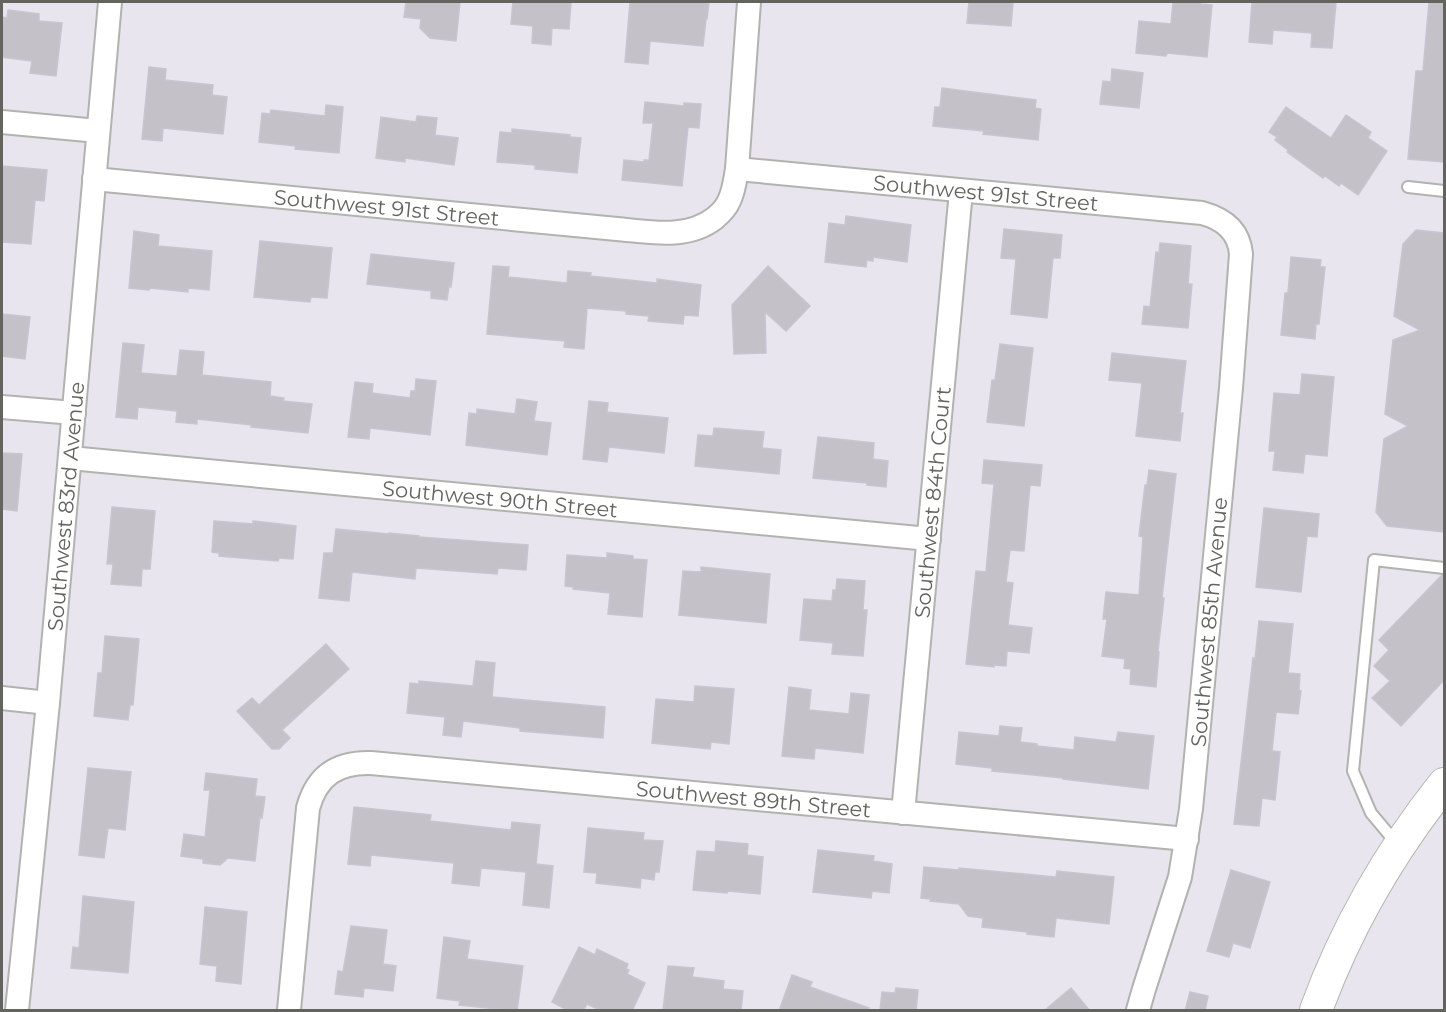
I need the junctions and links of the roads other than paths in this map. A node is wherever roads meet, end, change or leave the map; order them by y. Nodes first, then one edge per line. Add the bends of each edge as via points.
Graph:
1 (110, 2) edge
2 (749, 2) edge
3 (2, 122) edge
4 (98, 131) junction
5 (737, 169) junction
6 (94, 179) junction
7 (1408, 187) dead end
8 (961, 191) junction
9 (1444, 191) edge
10 (1233, 229) joint
11 (2, 406) edge
12 (74, 413) junction
13 (70, 458) junction
14 (929, 538) junction
15 (1444, 568) edge
16 (2, 698) edge
17 (48, 703) junction
18 (1444, 784) edge
19 (903, 813) junction
20 (1187, 839) junction
21 (1399, 846) junction
22 (11, 974) edge
23 (17, 1011) edge
24 (289, 1011) edge
25 (1138, 1011) edge
26 (1316, 1011) edge

1 - 4 street, Southwest 83rd Avenue
2 - 5 street
3 - 4 street
4 - 6 street, Southwest 83rd Avenue
5 - 6 street, Southwest 91st Street via 729,202 721,213 694,231 680,233
5 - 8 street, Southwest 91st Street
6 - 12 street, Southwest 83rd Avenue
7 - 9 lane
8 - 10 street, Southwest 91st Street via 1202,213
8 - 14 street, Southwest 84th Court
10 - 20 street, Southwest 85th Avenue via 1241,254 1230,400
11 - 12 street
12 - 13 street, Southwest 83rd Avenue
13 - 14 street, Southwest 90th Street
13 - 17 street, Southwest 83rd Avenue
14 - 19 street, Southwest 84th Court
15 - 21 lane via 1374,560 1353,771 1371,813
16 - 17 street
17 - 22 street, Southwest 83rd Avenue
18 - 21 main road
19 - 20 street, Southwest 89th Street
19 - 24 street, Southwest 89th Street via 371,764 345,765 324,778 308,808
20 - 25 street, Southwest 85th Avenue via 1175,895
21 - 26 main road via 1351,927
22 - 23 street, Southwest 83rd Avenue

